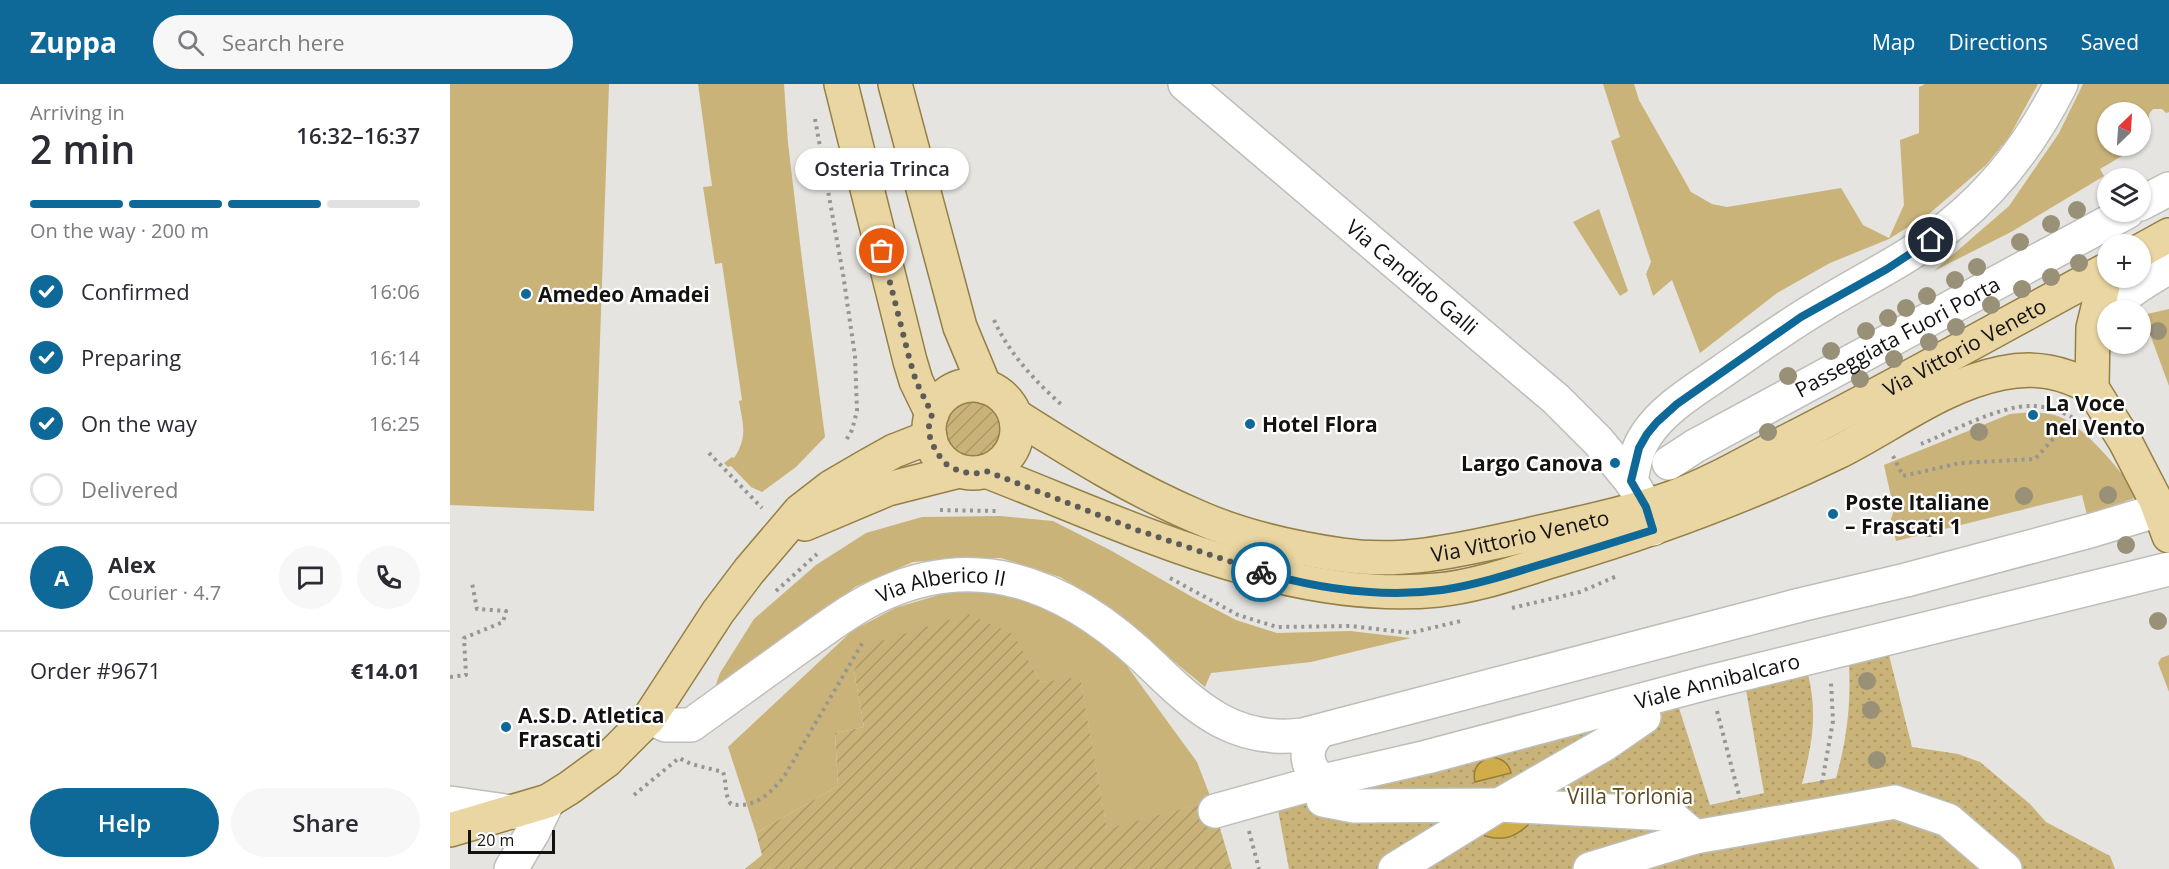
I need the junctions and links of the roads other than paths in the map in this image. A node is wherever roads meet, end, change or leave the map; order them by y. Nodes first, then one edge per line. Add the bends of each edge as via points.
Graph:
1 (840, 84) edge
2 (895, 84) edge
3 (1185, 84) edge
4 (2061, 84) edge
5 (2169, 189) edge
6 (2151, 198) edge
7 (2109, 222) edge
8 (2169, 235) edge
9 (2151, 245) edge
10 (2169, 267) edge
11 (2097, 275) edge
12 (2119, 300) edge
13 (2097, 354) edge
14 (985, 387) junction
15 (2092, 388) junction
16 (1016, 416) junction
17 (931, 426) junction
18 (1669, 463) dead end
19 (973, 471) junction
20 (1643, 506) junction
21 (2165, 519) edge
22 (778, 535) junction
23 (2169, 569) edge
24 (1644, 717) dead end
25 (649, 718) junction
26 (1319, 732) junction
27 (1323, 791) junction
28 (548, 801) junction
29 (450, 803) edge
30 (1499, 805) junction
31 (1215, 811) dead end
32 (513, 812) junction
33 (450, 830) edge
34 (1695, 837) junction
35 (511, 869) edge
36 (1395, 869) edge
37 (1590, 869) edge
38 (2005, 869) edge

1 - 17 main road via 910,361
2 - 14 main road via 960,327
3 - 20 street, Via Candido Galli via 1556,399 1591,433
4 - 20 street via 2016,160 1987,194 1931,240 1801,317 1657,422 1639,448
5 - 6 street
7 - 18 street, Passeggiata Fuori Porta
8 - 9 main road
10 - 12 street
11 - 20 main road, Via Vittorio Veneto via 1813,428 1700,485
13 - 15 main road
14 - 16 main road via 1004,398
14 - 17 main road via 974,385 952,391 937,404
15 - 20 main road, Via Vittorio Veneto via 2052,371 2002,373 1924,404 1802,468
15 - 21 main road via 2125,441
16 - 19 main road via 1014,449 998,466
16 - 20 main road, Via Vittorio Veneto via 1092,463 1196,517 1268,540 1343,555 1394,558 1456,551
17 - 19 main road via 936,452 946,464
17 - 22 main road via 831,487 800,511
19 - 20 main road, Via Vittorio Veneto via 1201,553 1301,582 1364,592 1409,592 1494,579
19 - 22 main road via 871,495
21 - 26 street via 2093,530
22 - 25 main road via 712,620
23 - 27 street, Viale Annibalcaro via 1706,683 1427,757
24 - 30 street
25 - 26 street, Via Alberico II via 666,725 691,725 872,599 924,579 973,574 1028,584 1077,607 1122,639 1192,703 1229,725 1272,737
25 - 28 main road via 606,761
26 - 27 street via 1312,739 1307,757
27 - 30 street via 1354,806
27 - 31 street, Viale Annibalcaro
28 - 32 main road
28 - 35 street
29 - 32 street
30 - 34 street via 1668,814
30 - 36 street
32 - 33 main road
34 - 37 street
34 - 38 street via 1895,802 1948,819

